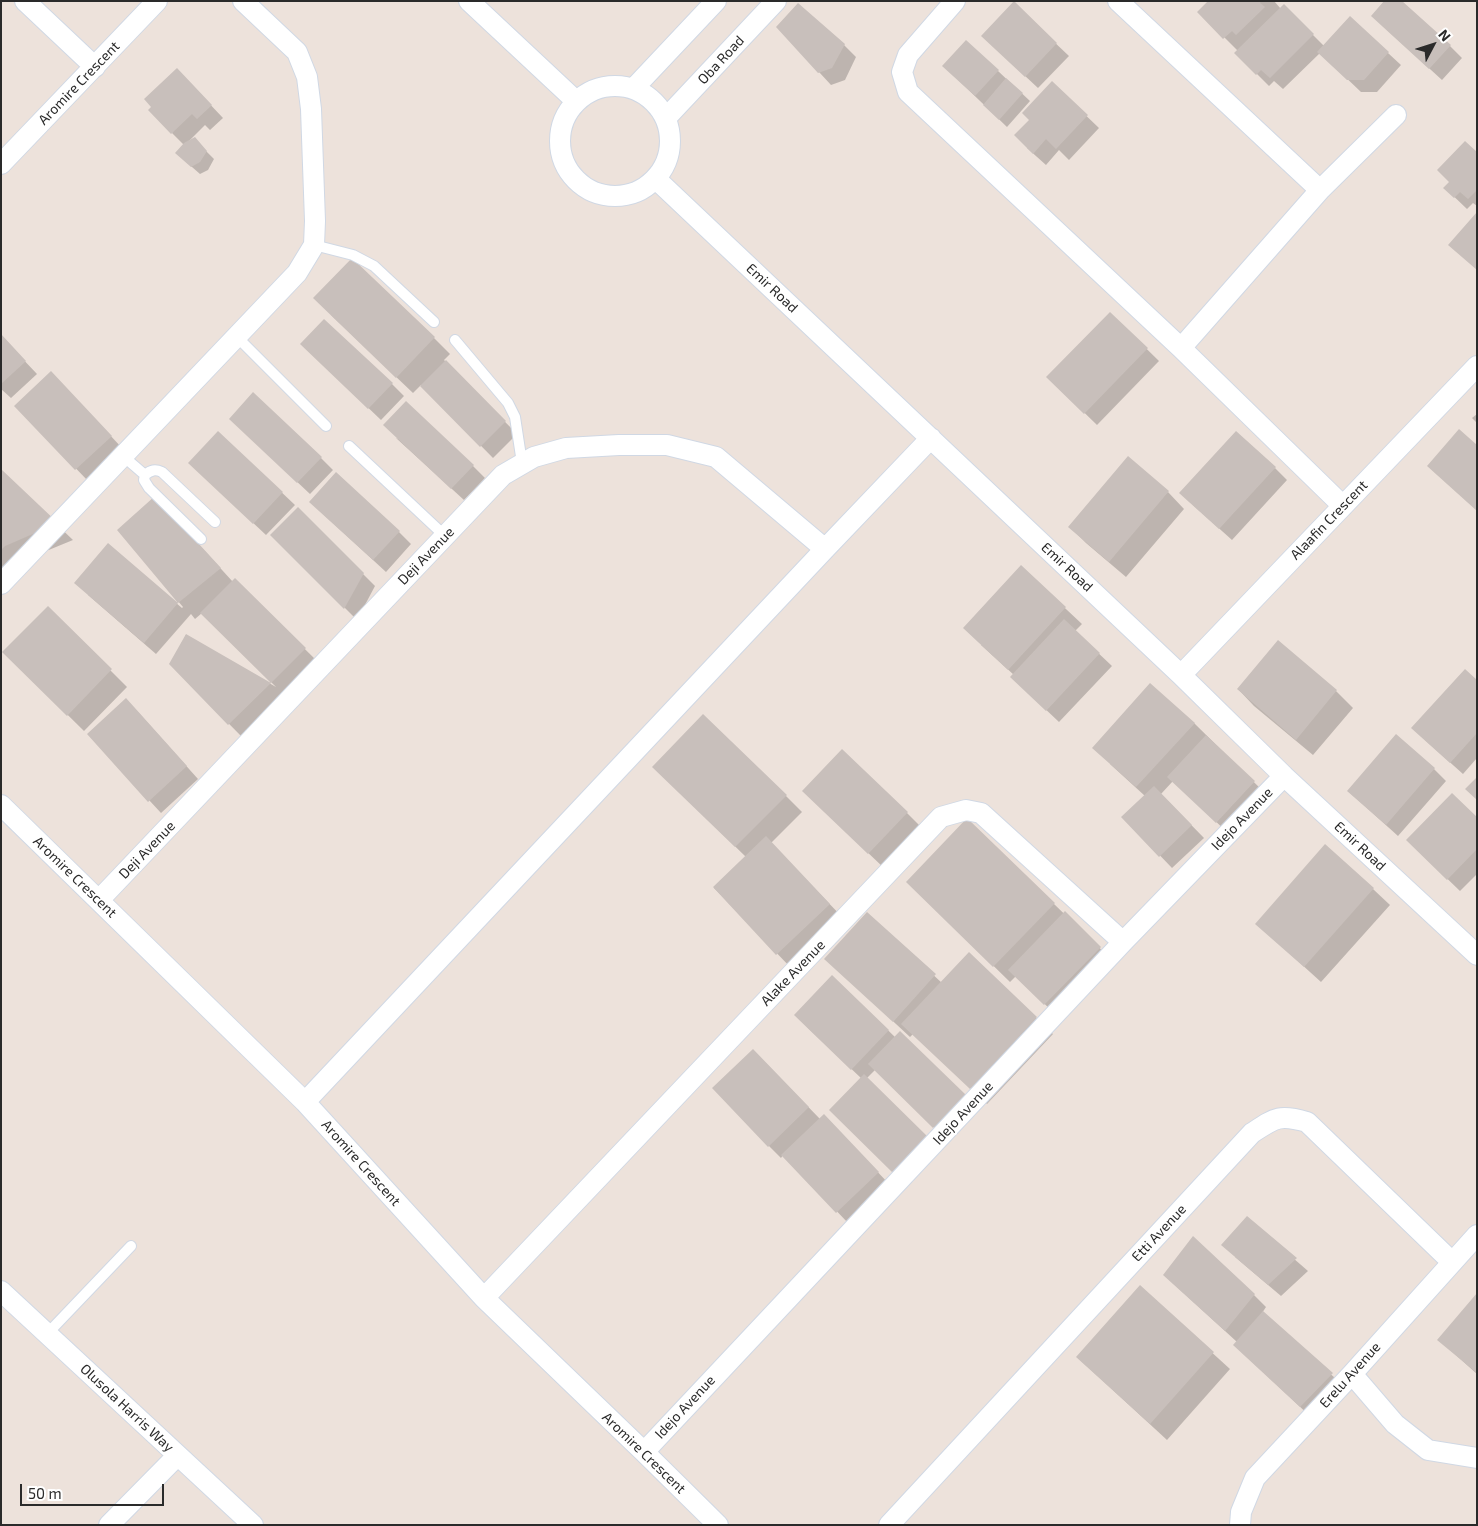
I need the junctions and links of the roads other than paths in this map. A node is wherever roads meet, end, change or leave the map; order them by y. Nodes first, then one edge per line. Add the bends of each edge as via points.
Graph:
1 (25, 1) edge
2 (157, 1) edge
3 (244, 1) edge
4 (468, 1) edge
5 (716, 1) edge
6 (776, 1) edge
7 (955, 1) edge
8 (1118, 1) edge
9 (95, 67) junction
10 (634, 88) junction
11 (576, 101) junction
12 (1396, 115) dead end
13 (666, 118) junction
14 (1, 164) edge
15 (656, 179) junction
16 (1320, 190) junction
17 (314, 245) junction
18 (434, 322) dead end
19 (237, 337) junction
20 (455, 340) dead end
21 (1181, 348) junction
22 (1477, 366) edge
23 (326, 426) dead end
24 (930, 438) junction
25 (349, 446) dead end
26 (123, 456) junction
27 (522, 463) junction
28 (145, 475) junction
29 (1343, 506) junction
30 (215, 522) dead end
31 (445, 536) junction
32 (201, 539) dead end
33 (824, 549) junction
34 (1, 584) edge
35 (1181, 675) junction
36 (1284, 776) junction
37 (1, 805) edge
38 (99, 900) junction
39 (1123, 942) junction
40 (1477, 955) edge
41 (305, 1102) junction
42 (1477, 1235) edge
43 (131, 1246) dead end
44 (1452, 1262) junction
45 (1, 1291) edge
46 (484, 1298) junction
47 (47, 1334) junction
48 (1352, 1374) junction
49 (644, 1452) junction
50 (177, 1456) junction
51 (1477, 1458) edge
52 (109, 1525) edge
53 (253, 1525) edge
54 (718, 1525) edge
55 (889, 1525) edge
56 (1240, 1525) edge

1 - 9 street
2 - 9 street, Aromire Crescent
3 - 17 street via 297,52 308,77 312,118
4 - 11 street
5 - 10 street
6 - 13 street, Oba Road
7 - 21 street via 908,55 902,72 908,92
8 - 16 street
9 - 14 street, Aromire Crescent
10 - 11 street via 602,86
10 - 13 street via 658,104
11 - 15 street via 560,132 560,150 576,181 591,191 608,196 626,196 642,190
12 - 16 street
13 - 15 street via 670,150 666,166
15 - 24 street, Emir Road
16 - 21 street
17 - 18 lane via 354,255 374,266
17 - 19 street via 297,273
19 - 23 lane
19 - 26 street
20 - 27 lane via 508,403 516,424
21 - 29 street
22 - 29 street, Alaafin Crescent
24 - 33 street
24 - 35 street, Emir Road
25 - 31 lane
26 - 28 lane
26 - 34 street
27 - 31 street, Deji Avenue via 503,475
27 - 33 street, Deji Avenue via 534,456 566,448 619,445 668,446 716,457
28 - 30 lane via 150,471 162,472
28 - 32 lane via 149,488
29 - 35 street, Alaafin Crescent
31 - 38 street, Deji Avenue
33 - 41 street
35 - 36 street, Emir Road
36 - 39 street, Idejo Avenue
36 - 40 street, Emir Road
37 - 38 street, Aromire Crescent
38 - 41 street, Aromire Crescent
39 - 46 street, Alake Avenue via 981,813 966,810 942,817
39 - 49 street, Idejo Avenue
41 - 46 street, Aromire Crescent
42 - 44 street, Erelu Avenue
43 - 47 lane
44 - 48 street, Erelu Avenue
44 - 55 street, Etti Avenue via 1307,1122 1292,1118 1274,1119 1252,1133
45 - 47 street, Olusola Harris Way
46 - 49 street, Aromire Crescent
47 - 50 street, Olusola Harris Way
48 - 51 street via 1395,1424 1428,1450
48 - 56 street, Erelu Avenue via 1255,1478 1241,1512
49 - 54 street, Aromire Crescent
50 - 52 street
50 - 53 street, Olusola Harris Way

